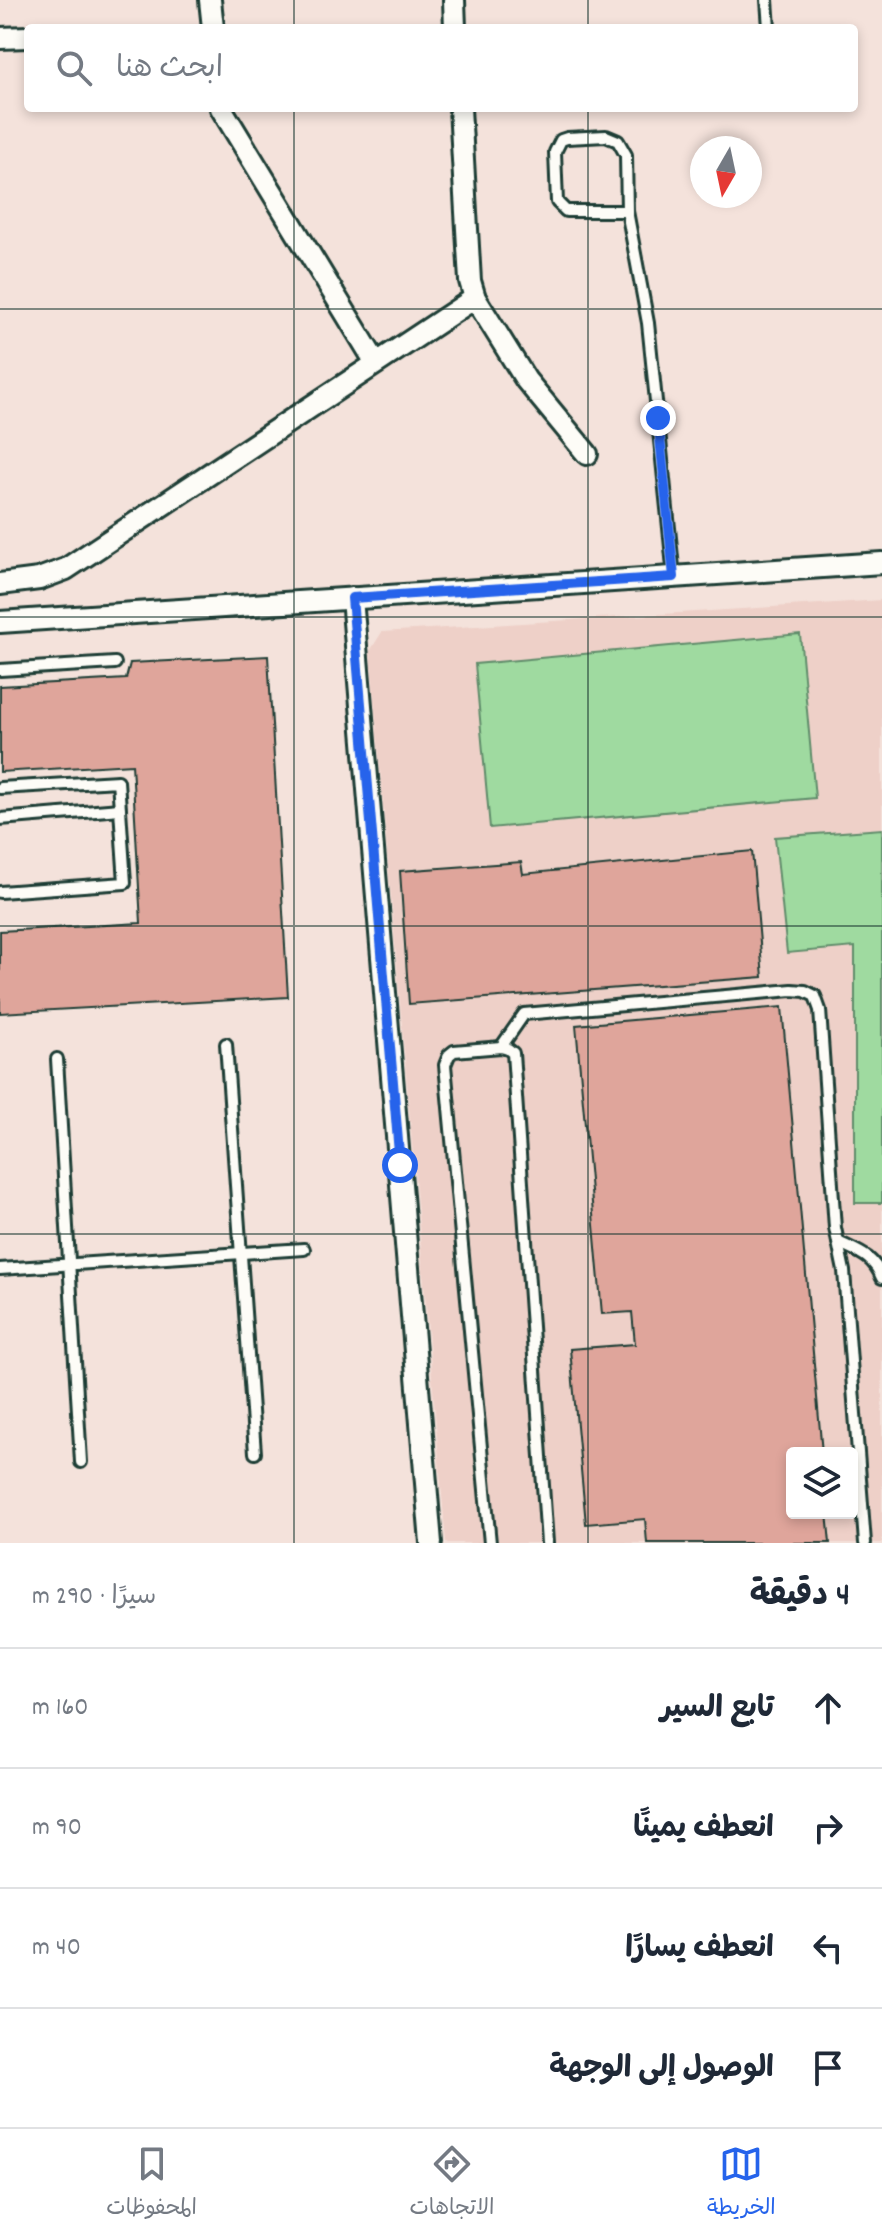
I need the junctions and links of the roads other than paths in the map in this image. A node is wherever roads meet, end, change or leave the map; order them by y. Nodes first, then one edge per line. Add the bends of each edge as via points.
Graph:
1 (210, 0) edge
2 (454, 0) edge
3 (767, 0) edge
4 (213, 24) edge
5 (455, 24) edge
6 (769, 24) edge
7 (24, 37) edge
8 (0, 38) edge
9 (224, 112) edge
10 (460, 112) edge
11 (627, 211) junction
12 (475, 298) junction
13 (376, 363) junction
14 (587, 454) dead end
15 (882, 563) edge
16 (674, 577) junction
17 (0, 584) edge
18 (352, 598) junction
19 (0, 622) edge
20 (115, 663) dead end
21 (0, 670) edge
22 (0, 788) edge
23 (120, 809) junction
24 (0, 819) edge
25 (0, 892) edge
26 (226, 1044) dead end
27 (501, 1047) junction
28 (57, 1059) dead end
29 (838, 1242) junction
30 (304, 1249) dead end
31 (242, 1253) junction
32 (69, 1264) junction
33 (0, 1269) edge
34 (882, 1278) edge
35 (255, 1453) dead end
36 (81, 1462) dead end
37 (431, 1543) edge
38 (490, 1543) edge
39 (547, 1543) edge
40 (865, 1543) edge

1 - 4 street
2 - 5 street
3 - 6 lane
7 - 8 street
9 - 13 street
10 - 12 street
11 - 11 lane via 626,155 618,141 606,136 561,140 555,152 561,208
11 - 16 lane via 648,323
12 - 13 street
12 - 14 street via 526,380
13 - 17 street via 66,569
15 - 16 street
16 - 18 street
18 - 19 street
18 - 37 street
20 - 21 lane
22 - 23 lane via 118,781
23 - 24 lane
23 - 25 lane via 125,883
26 - 31 lane
27 - 29 lane via 524,1014 792,990 815,996
27 - 38 lane via 454,1051 445,1065
27 - 39 lane via 513,1053
28 - 32 lane
29 - 34 lane via 870,1258
29 - 40 lane
30 - 31 lane
31 - 32 lane
31 - 35 lane
32 - 33 lane
32 - 36 lane

